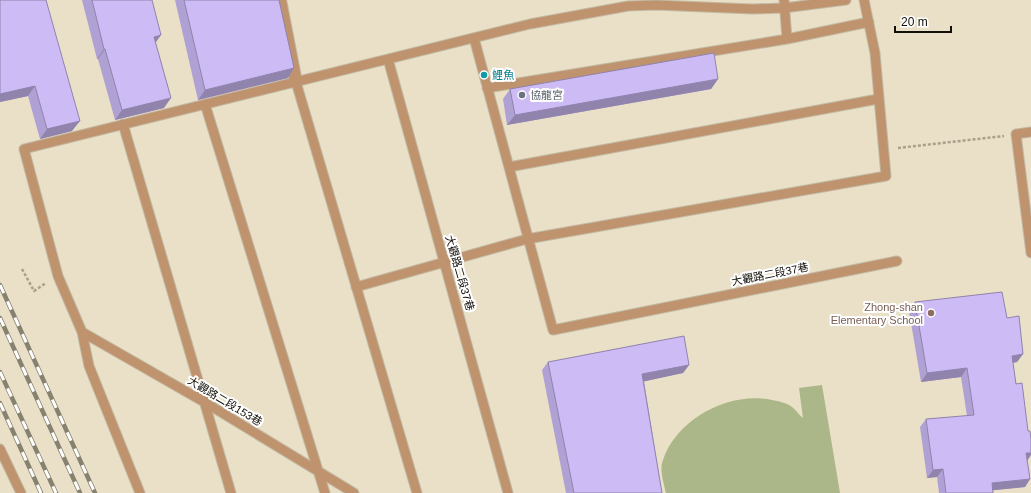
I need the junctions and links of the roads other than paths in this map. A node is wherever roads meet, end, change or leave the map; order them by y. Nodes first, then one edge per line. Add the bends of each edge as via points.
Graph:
1 (280, 0) edge
2 (846, 0) edge
3 (864, 0) edge
4 (784, 4) edge
5 (869, 22) junction
6 (474, 38) junction
7 (787, 39) junction
8 (388, 59) junction
9 (296, 82) junction
10 (487, 88) junction
11 (878, 99) junction
12 (205, 104) junction
13 (123, 124) junction
14 (1031, 132) edge
15 (509, 167) junction
16 (527, 239) junction
17 (1031, 253) edge
18 (897, 261) dead end
19 (444, 262) junction
20 (356, 287) junction
21 (82, 332) junction
22 (206, 403) junction
23 (0, 449) edge
24 (318, 471) junction
25 (21, 493) edge
26 (140, 493) edge
27 (231, 493) edge
28 (325, 493) edge
29 (354, 493) edge
30 (417, 493) edge
31 (508, 493) edge

1 - 9 street
2 - 4 lane
3 - 5 lane
4 - 6 lane via 752,9 656,4 628,6 530,24
4 - 7 lane
5 - 7 lane
5 - 11 lane via 875,53
6 - 8 lane
6 - 10 lane, 大觀路二段37巷
7 - 10 lane
8 - 9 lane
8 - 19 lane, 大觀路二段37巷
9 - 12 lane
9 - 20 lane
10 - 15 lane, 大觀路二段37巷
11 - 15 lane
11 - 16 lane via 886,176
12 - 13 lane
12 - 24 lane
13 - 21 lane via 24,149 58,276
13 - 22 lane
14 - 17 lane via 1016,134
15 - 16 lane, 大觀路二段37巷
16 - 18 lane, 大觀路二段37巷 via 552,330
16 - 19 lane
19 - 20 lane
19 - 31 lane, 大觀路二段37巷
20 - 30 lane
21 - 22 lane, 大觀路二段153巷
21 - 26 lane via 89,366
22 - 24 lane, 大觀路二段153巷
22 - 27 lane
23 - 25 lane
24 - 28 lane
24 - 29 lane, 大觀路二段153巷

